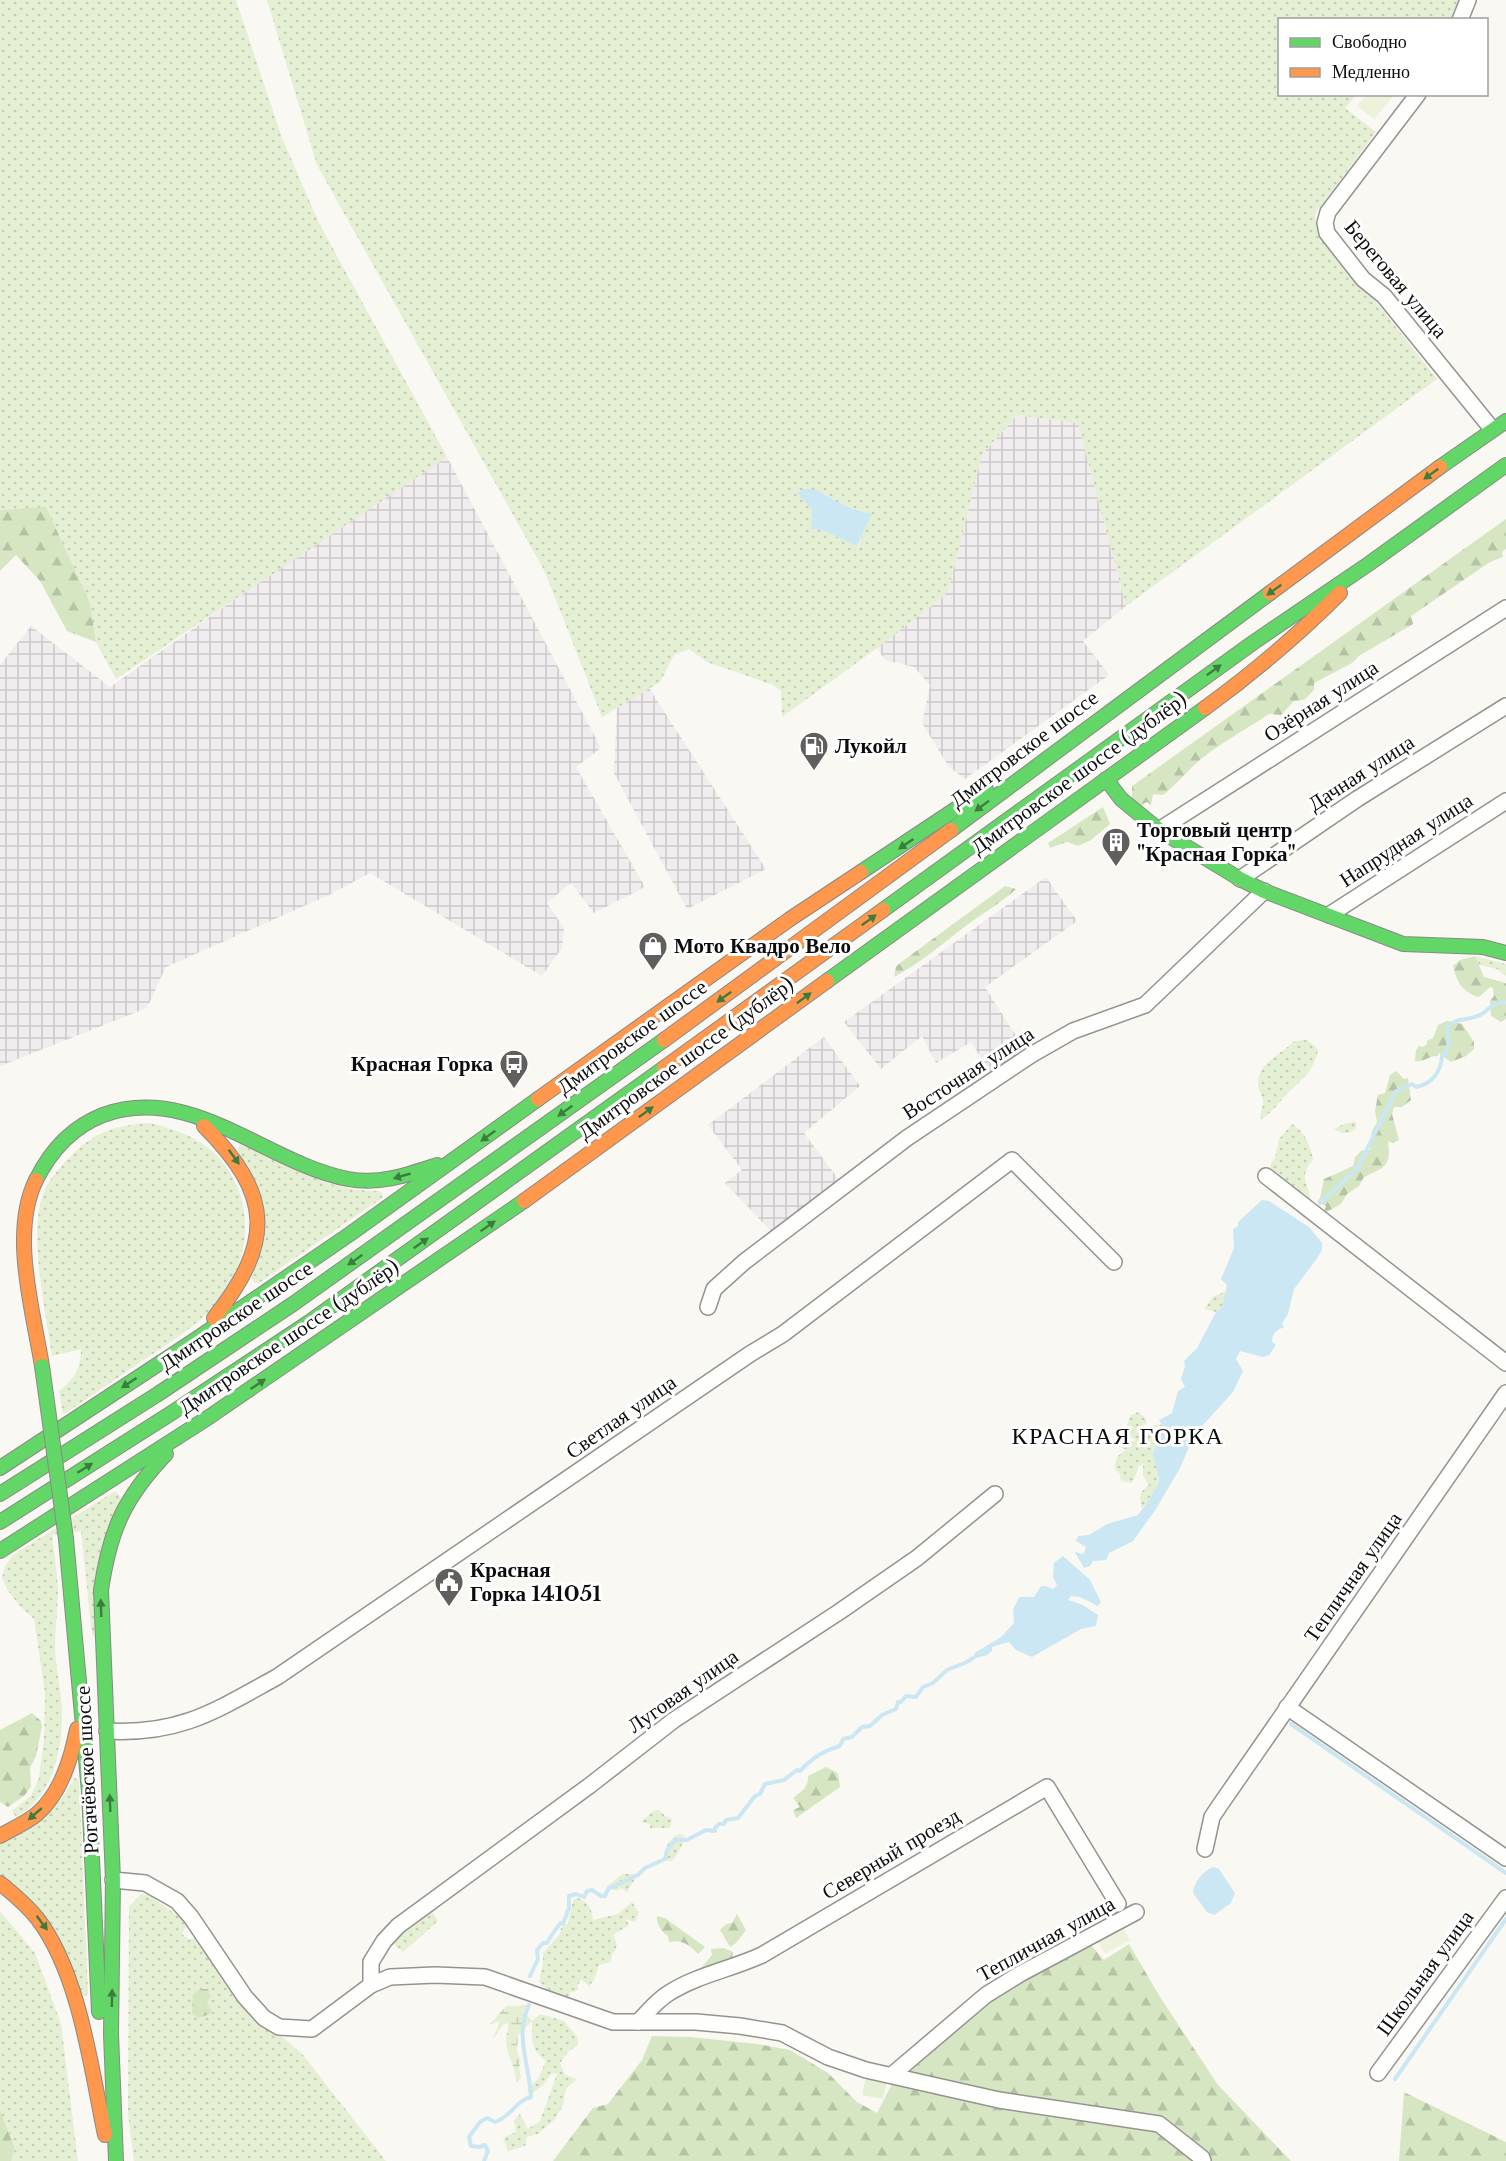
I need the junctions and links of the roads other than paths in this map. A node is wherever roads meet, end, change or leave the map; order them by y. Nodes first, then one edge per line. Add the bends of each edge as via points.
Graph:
1 (1468, 0) edge
2 (1461, 18) edge
3 (1416, 96) edge
4 (1506, 421) edge
5 (1492, 429) junction
6 (1506, 465) edge
7 (1370, 563) junction
8 (1506, 608) edge
9 (1506, 706) edge
10 (1079, 734) junction
11 (1106, 779) junction
12 (1506, 801) edge
13 (1159, 830) junction
14 (1240, 879) junction
15 (1264, 891) junction
16 (1329, 915) junction
17 (1506, 953) edge
18 (193, 1116) junction
19 (458, 1159) junction
20 (1266, 1176) dead end
21 (1114, 1262) dead end
22 (708, 1307) dead end
23 (195, 1340) junction
24 (1506, 1363) edge
25 (1506, 1393) edge
26 (210, 1417) junction
27 (0, 1468) edge
28 (0, 1494) edge
29 (995, 1494) dead end
30 (0, 1522) edge
31 (0, 1551) edge
32 (81, 1705) junction
33 (1287, 1707) junction
34 (107, 1731) junction
35 (0, 1836) edge
36 (1205, 1849) dead end
37 (1506, 1858) edge
38 (113, 1880) junction
39 (0, 1883) edge
40 (1506, 1898) edge
41 (1118, 1905) dead end
42 (1136, 1912) dead end
43 (371, 1985) junction
44 (638, 2022) junction
45 (1378, 2073) dead end
46 (893, 2074) junction
47 (105, 2135) junction
48 (107, 2161) edge
49 (116, 2161) edge
50 (1203, 2161) edge

1 - 2 street
3 - 5 street, Береговая улица via 1328,212 1325,223 1328,233 1363,279 1384,296
4 - 5 main road, Дмитровское шоссе
5 -> 10 main road, Дмитровское шоссе
6 - 7 main road, Дмитровское шоссе
7 - 11 main road, Дмитровское шоссе (дублёр) via 1300,633 1257,669
30 -> 7 main road, Дмитровское шоссе via 317,1316 1254,642
8 - 13 street, Озёрная улица
9 - 14 street, Дачная улица
10 -> 19 main road, Дмитровское шоссе (дублёр) via 985,790 790,919
10 -> 28 main road, Дмитровское шоссе via 434,1206 158,1394
11 - 13 main road via 1121,799
26 -> 11 main road, Дмитровское шоссе (дублёр) via 526,1199
12 - 16 street, Напрудная улица
13 - 14 main road
14 - 15 main road
15 - 16 main road
15 - 22 street, Восточная улица via 1145,1005 1073,1031 907,1138 744,1262 714,1289
16 - 17 main road via 1403,944 1483,947
19 -> 18 main road via 389,1180 345,1178
18 -> 23 main road via 222,1142 244,1172 254,1197 258,1225 256,1248 245,1277 231,1300
18 - 32 main road, bridge via 164,1107 125,1108 70,1132 36,1181 27,1209 27,1269 66,1539
19 - 23 main road, Дмитровское шоссе (дублёр)
20 - 24 street
21 - 34 street, Светлая улица via 1012,1160 783,1334 277,1677 211,1713 170,1728
23 -> 27 main road, Дмитровское шоссе (дублёр)
25 - 33 street, Тепличная улица
26 - 31 main road, Дмитровское шоссе (дублёр)
34 -> 26 main road, Рогачёвское шоссе via 101,1590 105,1554 116,1522 150,1470
29 - 43 street, Луговая улица via 916,1558 674,1720 398,1926 371,1962
32 -> 35 main road via 74,1747 54,1794 33,1817
32 - 47 main road
33 - 36 street, Тепличная улица via 1212,1817
33 - 37 street
38 -> 34 main road, Рогачёвское шоссе
38 - 43 street via 145,1883 177,1901 245,1998 279,2027 312,2029
49 -> 38 main road, Рогачёвское шоссе via 111,2034
39 -> 47 main road via 28,1906 57,1946 76,2000
40 - 45 street, Школьная улица
41 - 44 street, Северный проезд via 1047,1786 762,1955 669,1993
42 - 46 street, Тепличная улица via 986,1995
43 - 44 street via 390,1977 484,1977 617,2022
44 - 46 street via 696,2022 782,2033 828,2057
46 - 50 street via 999,2100 1159,2124
47 - 48 main road

